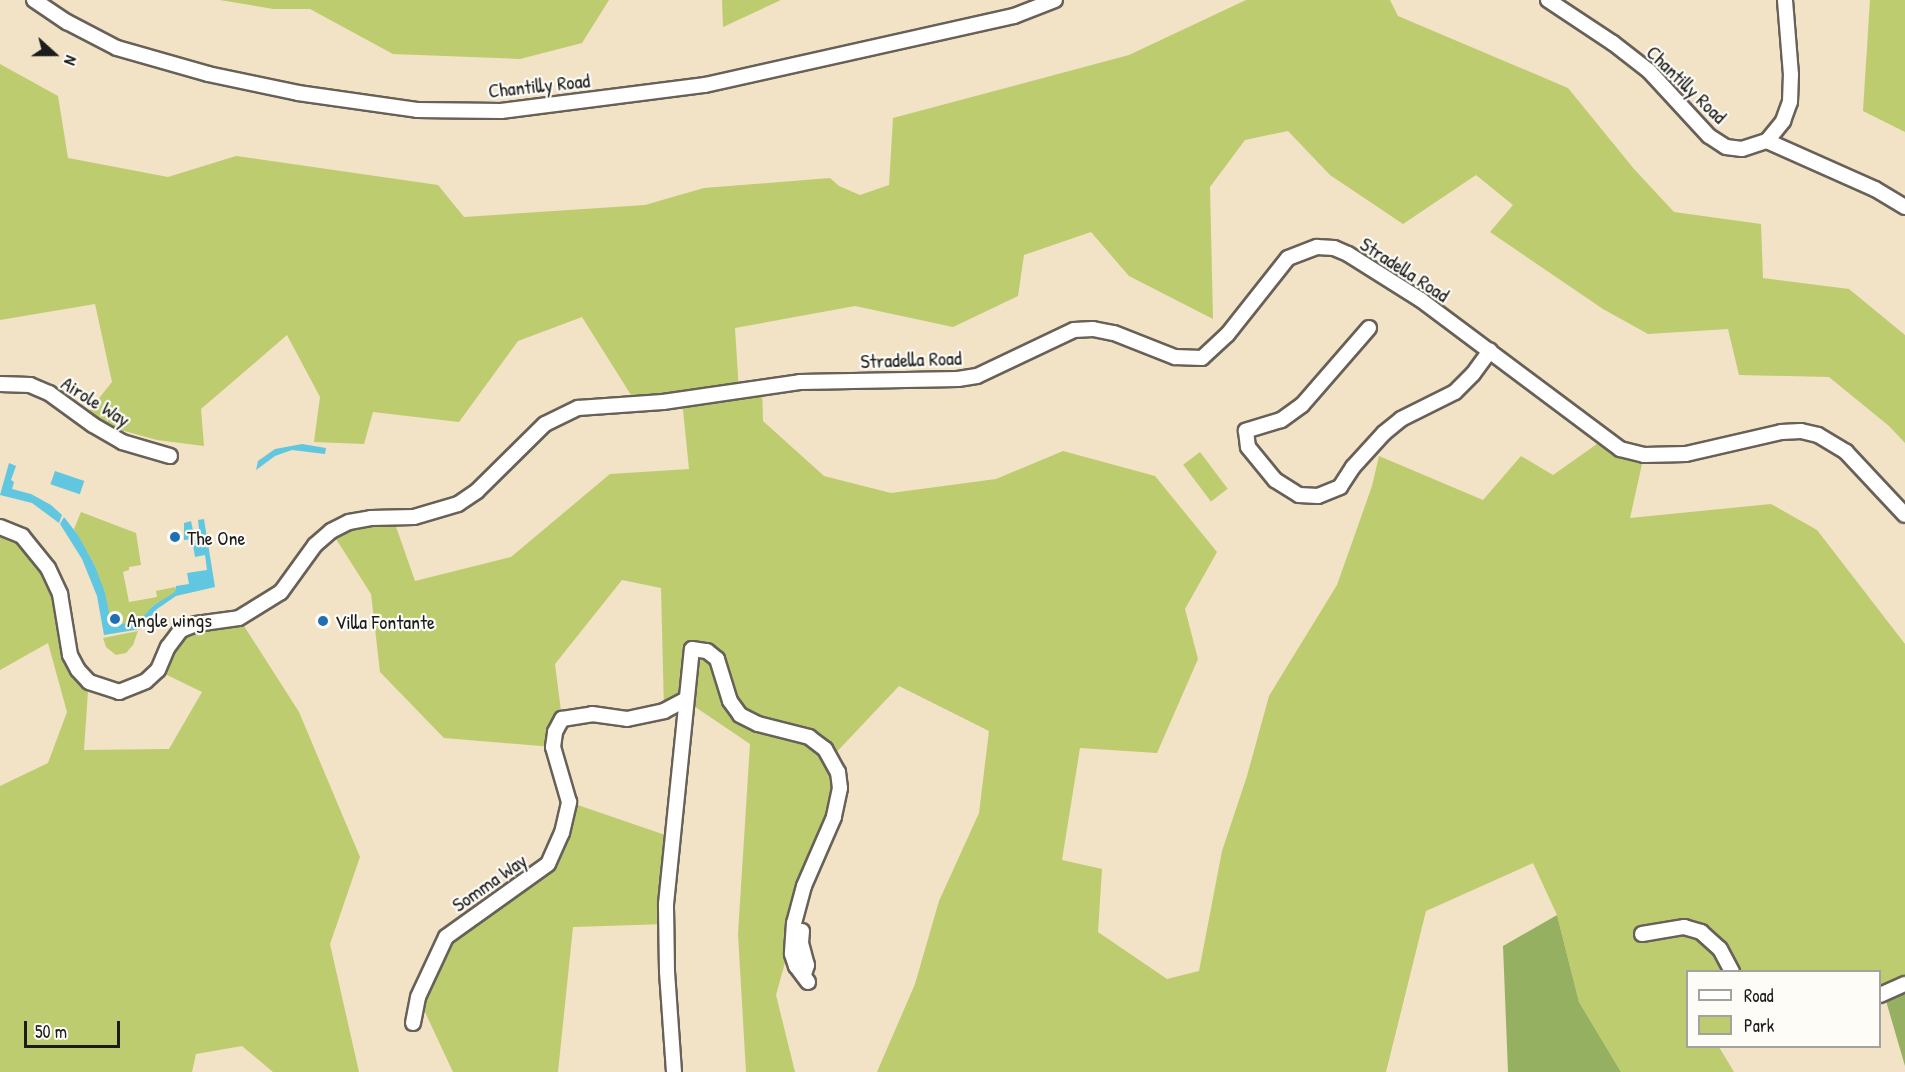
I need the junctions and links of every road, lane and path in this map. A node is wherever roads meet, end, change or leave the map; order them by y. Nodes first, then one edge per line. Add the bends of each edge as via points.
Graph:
1 (34, 0) edge
2 (1055, 0) edge
3 (1548, 0) edge
4 (1785, 0) edge
5 (1767, 141) junction
6 (1905, 207) edge
7 (1369, 328) dead end
8 (1490, 351) junction
9 (0, 384) edge
10 (170, 456) dead end
11 (1905, 515) edge
12 (0, 527) edge
13 (685, 700) junction
14 (1642, 934) dead end
15 (1731, 970) edge
16 (806, 978) dead end
17 (1905, 984) edge
18 (1881, 995) edge
19 (413, 1023) dead end
20 (674, 1072) edge

1 - 2 street, Chantilly Road via 117,48 208,74 298,93 417,110 501,111 705,85 1014,16
3 - 5 street, Chantilly Road via 1649,71 1709,136 1726,147 1742,150
4 - 5 street via 1790,102 1783,121
5 - 6 street via 1875,189
7 - 8 street via 1302,405 1281,420 1246,431 1248,447 1275,480 1299,495 1318,496 1340,487 1384,433 1401,419 1455,392
8 - 11 street, Stradella Road via 1620,449 1644,455 1686,454 1801,431 1818,435 1846,452
8 - 12 street, Stradella Road via 1421,300 1348,254 1317,246 1288,258 1227,335 1202,358 1175,357 1114,333 1074,330 977,376 958,379 800,382 663,402 578,408 544,424 477,491 458,504 414,517 349,522 331,531 315,545 281,592 239,618 181,630 158,670 146,681 119,692 89,681 78,670 70,655 60,594 48,568 22,536
9 - 10 street, Airole Way via 30,385 49,393 122,442
13 - 16 street via 692,649 707,651 717,659 730,700 740,716 809,737 825,749 838,772 840,788 834,817 804,886 794,922 792,954
13 - 19 street, Somma Way via 664,711 627,719 592,714 562,719 553,747 569,802 562,833 548,864 446,937 418,997
13 - 20 street via 666,904
14 - 15 street via 1684,927 1701,932 1720,949
17 - 18 street

